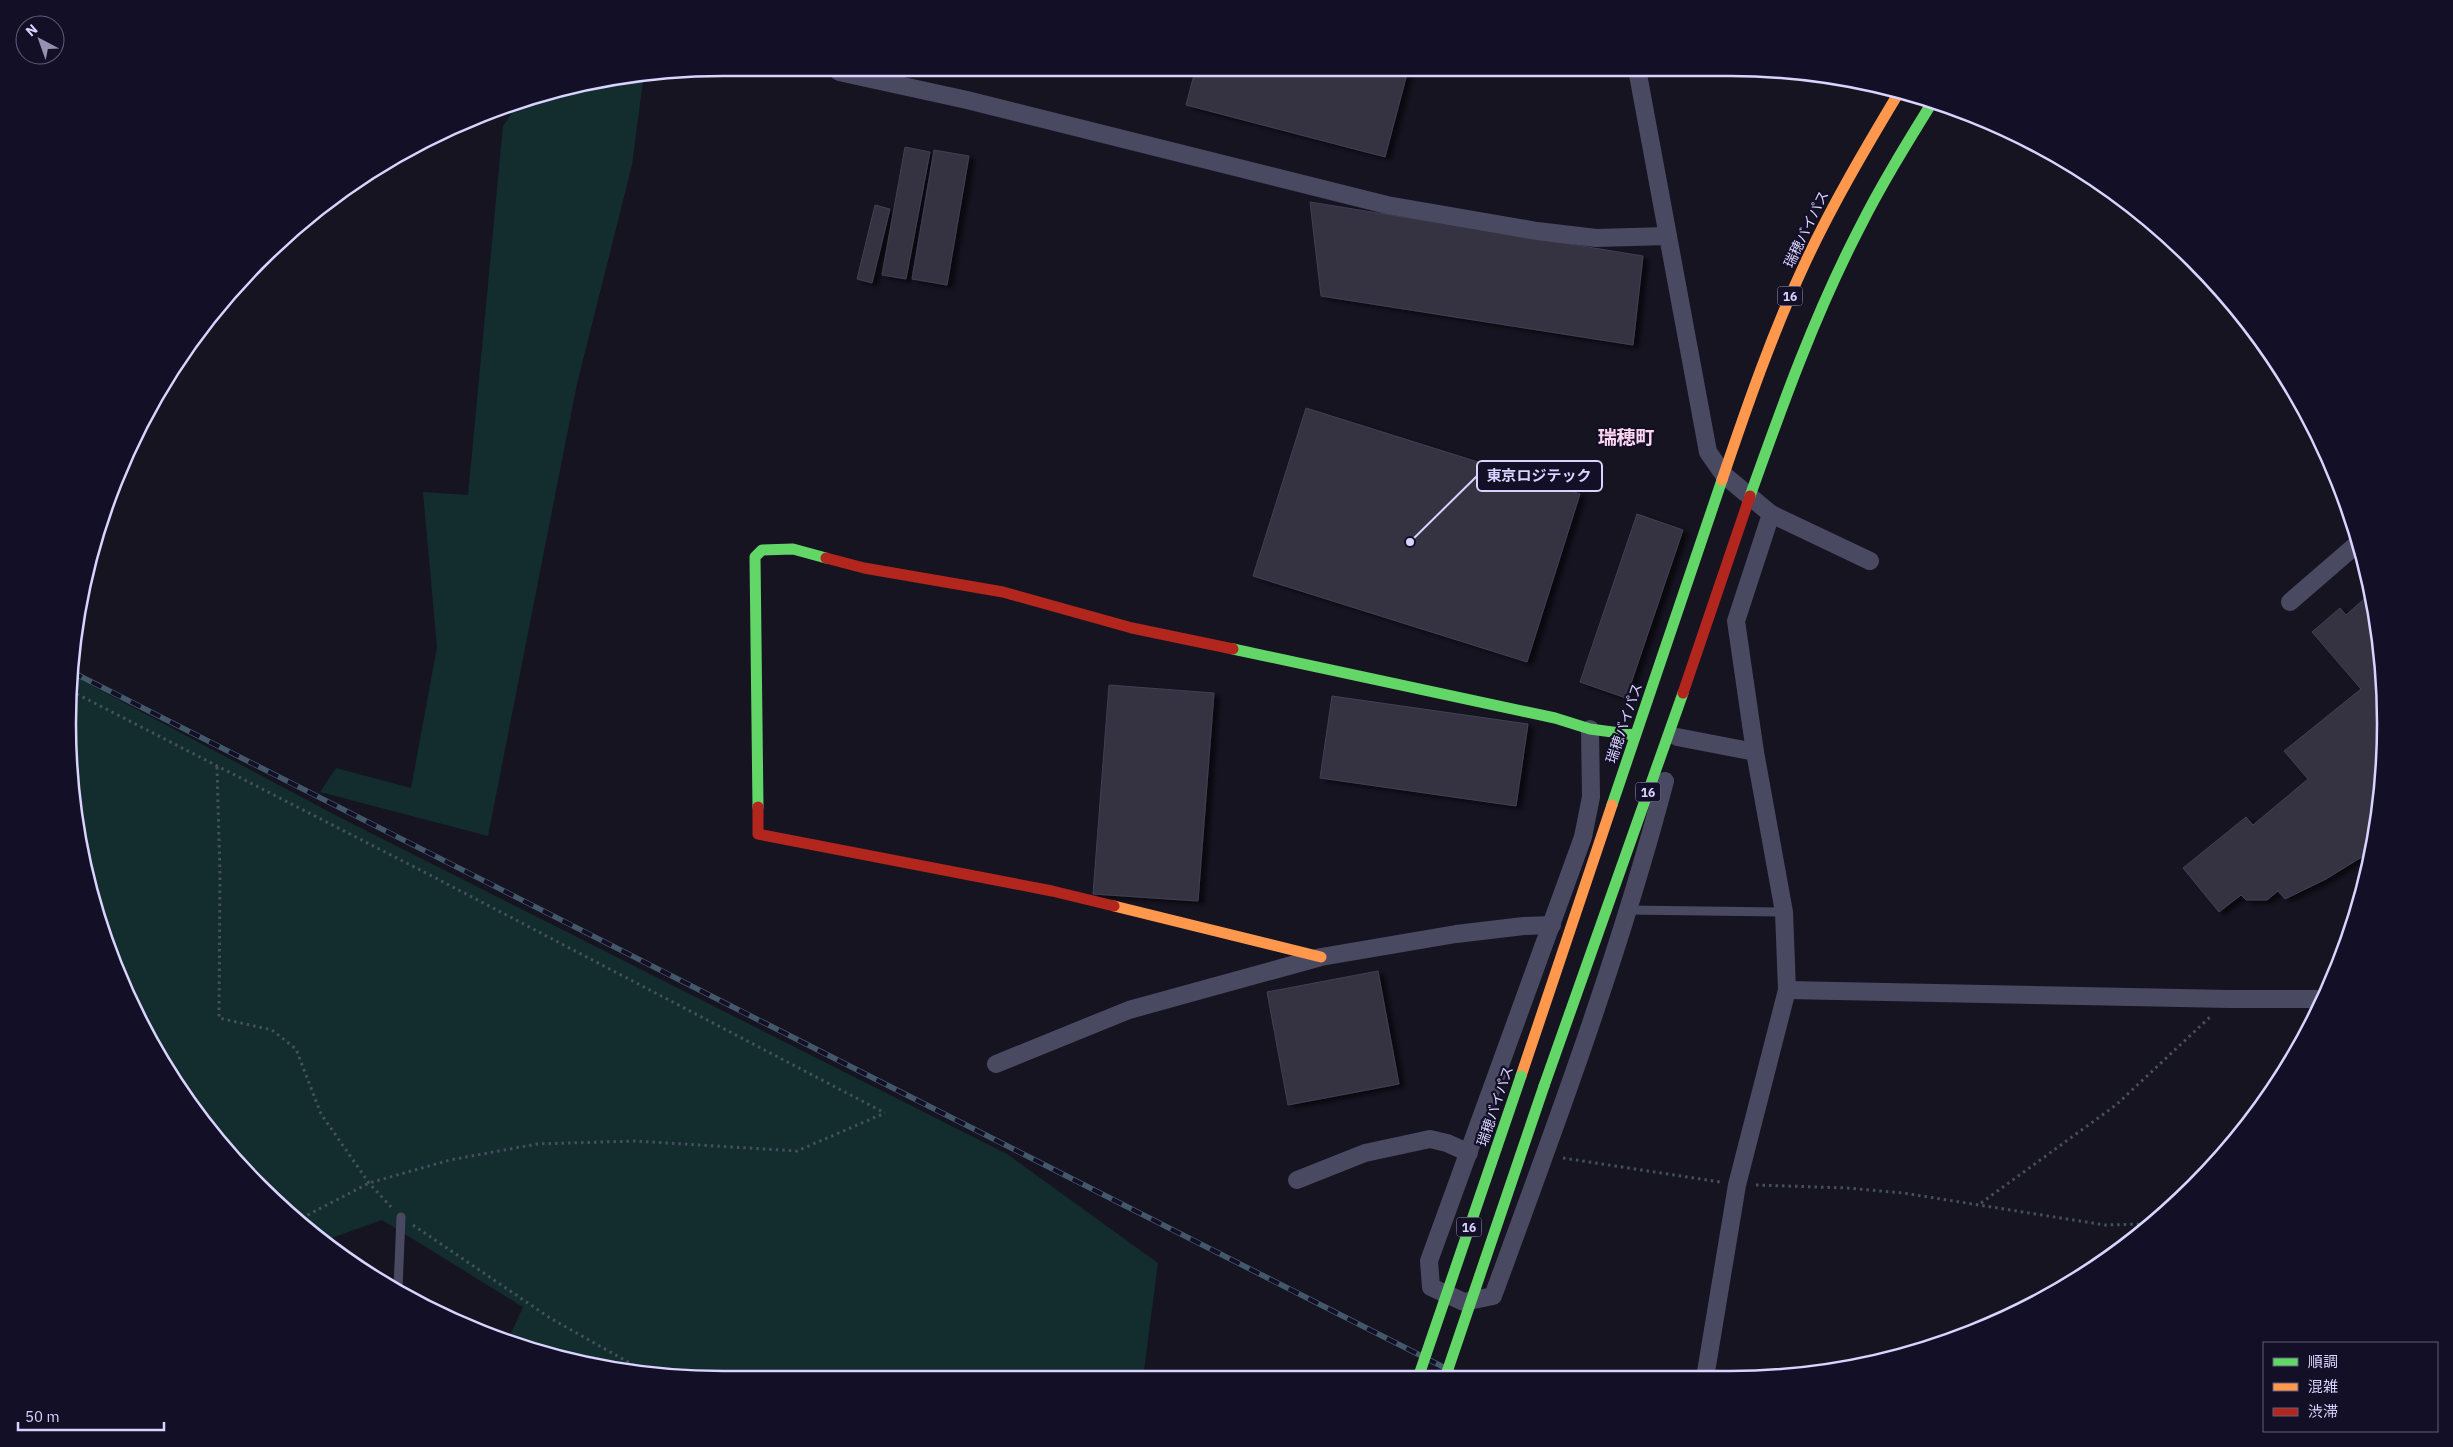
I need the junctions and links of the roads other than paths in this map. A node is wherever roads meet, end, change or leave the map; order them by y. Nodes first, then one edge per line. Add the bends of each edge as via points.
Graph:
1 (857, 76) edge
2 (1638, 76) edge
3 (1896, 98) edge
4 (1929, 108) edge
5 (1668, 236) junction
6 (1724, 475) junction
7 (1749, 496) junction
8 (1771, 514) junction
9 (2352, 548) edge
10 (1870, 561) dead end
11 (2290, 602) dead end
12 (1677, 712) junction
13 (1590, 728) junction
14 (1635, 735) junction
15 (1677, 736) junction
16 (1756, 752) junction
17 (1627, 910) junction
18 (1784, 912) junction
19 (1552, 925) junction
20 (1321, 957) junction
21 (1787, 990) junction
22 (2315, 999) edge
23 (996, 1064) dead end
24 (1469, 1153) junction
25 (1296, 1180) dead end
26 (401, 1218) road end
27 (398, 1283) edge
28 (1420, 1371) edge
29 (1447, 1371) edge
30 (1706, 1371) edge

1 - 5 street via 967,100 1387,205 1596,238
2 - 5 street
3 - 6 main road, 瑞穂バイパス / 16 via 1848,178 1794,287
4 - 7 main road, 16 via 1902,150 1844,259 1802,356
5 - 6 street via 1708,452
6 - 7 street
6 - 14 main road, 瑞穂バイパス / 16
7 - 8 street
7 - 12 main road, 16
8 - 10 street
8 - 16 street via 1736,621
9 - 11 street
12 - 15 street
12 - 29 main road, 16, bridge via 1544,1086
13 - 14 main road
13 - 19 street via 1591,797 1583,837
13 - 20 main road via 1375,678 1132,628 1002,592 864,568 793,549 762,550 755,557 758,834 1052,890
14 - 28 main road, 瑞穂バイパス / 16, bridge
15 - 16 street
15 - 17 street
16 - 18 street
17 - 18 lane
17 - 24 street via 1545,1155 1493,1296 1464,1302 1431,1287 1429,1262
18 - 21 street
19 - 20 street via 1456,934
19 - 24 street
20 - 23 street via 1129,1010
21 - 22 street
21 - 30 street via 1738,1184
24 - 25 street via 1430,1139 1365,1153
26 - 27 lane

